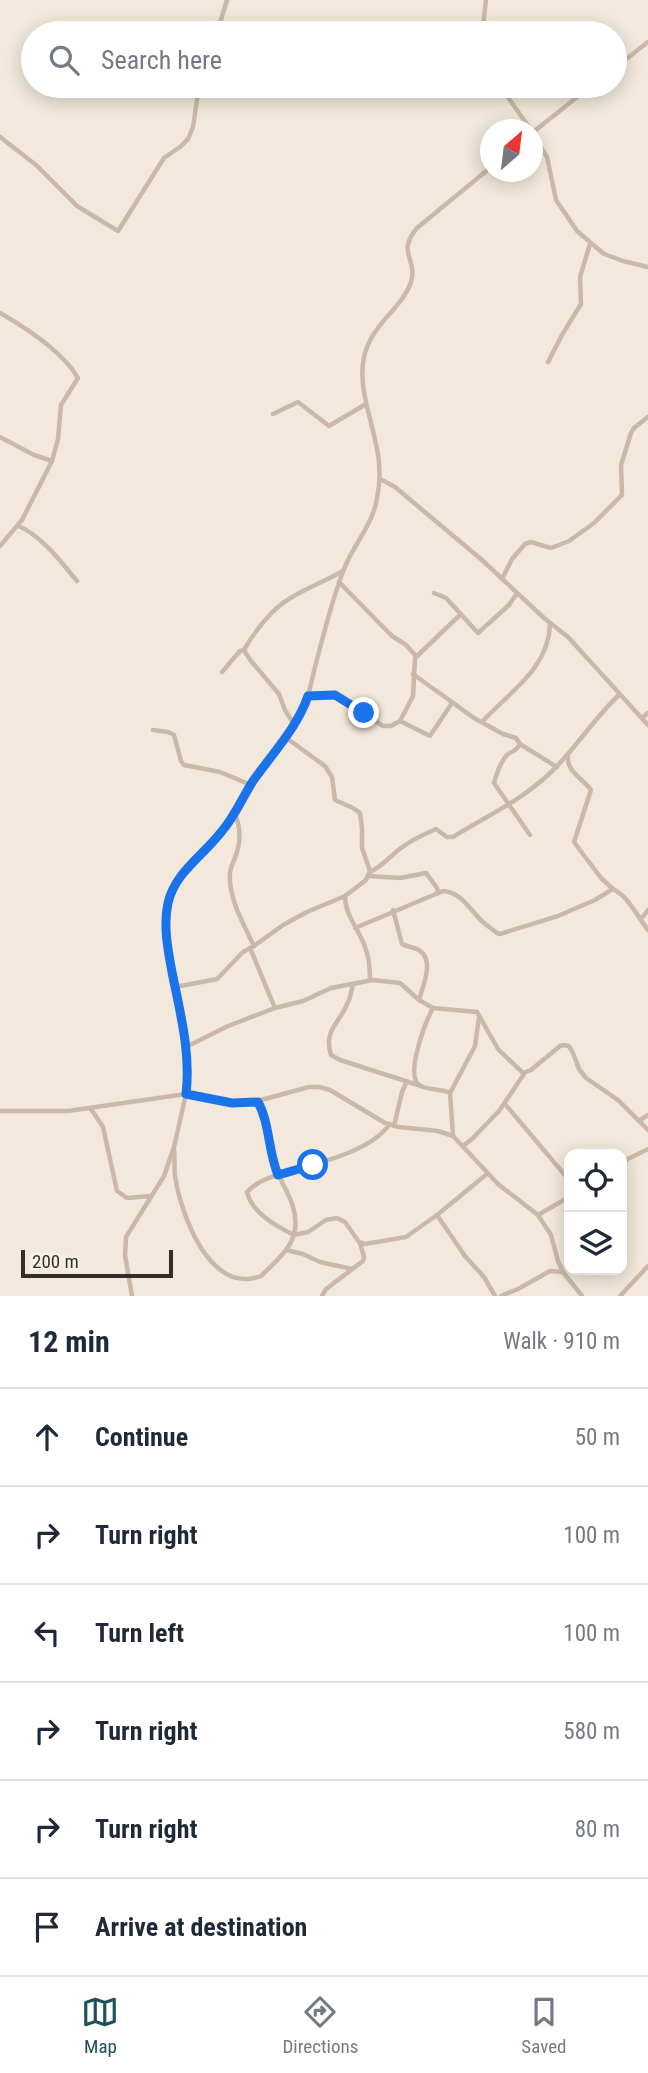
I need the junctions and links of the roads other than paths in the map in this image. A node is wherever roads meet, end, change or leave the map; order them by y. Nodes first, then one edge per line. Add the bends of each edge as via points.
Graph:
1 (227, 0) edge
2 (486, 0) edge
3 (222, 21) edge
4 (483, 21) edge
5 (648, 42) edge
6 (627, 59) edge
7 (197, 98) edge
8 (508, 98) edge
9 (576, 98) edge
10 (523, 119) edge
11 (543, 123) edge
12 (0, 137) edge
13 (543, 150) edge
14 (480, 177) edge
15 (590, 244) junction
16 (648, 267) edge
17 (0, 313) edge
18 (548, 362) dead end
19 (366, 404) junction
20 (273, 414) dead end
21 (648, 417) edge
22 (0, 437) edge
23 (52, 461) junction
24 (380, 479) junction
25 (17, 526) junction
26 (0, 546) edge
27 (344, 570) junction
28 (502, 579) junction
29 (77, 581) dead end
30 (340, 582) junction
31 (434, 593) dead end
32 (517, 593) junction
33 (461, 614) junction
34 (550, 623) junction
35 (244, 650) junction
36 (416, 656) junction
37 (222, 672) dead end
38 (413, 674) junction
39 (620, 694) junction
40 (308, 696) junction
41 (452, 703) junction
42 (648, 713) edge
43 (642, 718) junction
44 (400, 721) junction
45 (482, 722) junction
46 (294, 724) junction
47 (648, 725) edge
48 (153, 730) dead end
49 (285, 737) junction
50 (520, 744) junction
51 (569, 755) junction
52 (557, 766) junction
53 (251, 785) junction
54 (510, 804) junction
55 (235, 814) junction
56 (530, 835) dead end
57 (370, 874) junction
58 (613, 889) junction
59 (438, 892) junction
60 (345, 896) junction
61 (393, 910) junction
62 (648, 910) edge
63 (642, 918) junction
64 (355, 928) junction
65 (648, 930) edge
66 (252, 947) junction
67 (370, 980) junction
68 (353, 985) junction
69 (175, 987) junction
70 (419, 1000) junction
71 (275, 1008) junction
72 (433, 1008) junction
73 (479, 1016) junction
74 (186, 1047) junction
75 (524, 1074) junction
76 (407, 1081) junction
77 (421, 1086) junction
78 (450, 1093) junction
79 (186, 1094) junction
80 (258, 1102) junction
81 (505, 1104) junction
82 (91, 1109) junction
83 (0, 1111) edge
84 (648, 1115) edge
85 (640, 1120) junction
86 (392, 1125) junction
87 (648, 1130) edge
88 (453, 1136) junction
89 (463, 1146) junction
90 (174, 1147) junction
91 (648, 1149) edge
92 (627, 1160) edge
93 (488, 1174) junction
94 (564, 1174) edge
95 (278, 1175) junction
96 (151, 1196) junction
97 (564, 1199) edge
98 (437, 1215) junction
99 (538, 1215) junction
100 (294, 1235) junction
101 (359, 1242) junction
102 (286, 1250) junction
103 (200, 1258) dead end
104 (558, 1261) junction
105 (648, 1266) edge
106 (352, 1269) junction
107 (550, 1271) junction
108 (564, 1272) joint
109 (566, 1275) edge
110 (252, 1283) dead end
111 (132, 1296) edge
112 (322, 1296) edge
113 (495, 1296) edge
114 (501, 1296) edge
115 (582, 1296) edge
116 (620, 1296) edge

1 - 3 street
2 - 4 street
5 - 6 street
7 - 12 street via 188,139 157,166 118,231 77,206
8 - 10 street
9 - 11 street
13 - 15 street via 556,200
14 - 19 street via 410,237 410,285 374,332 364,355
15 - 16 street via 604,254
15 - 18 street via 580,277 581,304
17 - 23 street via 48,347 78,377 61,407
19 - 20 street via 329,426 298,402
19 - 24 street
21 - 28 street via 631,433 621,465 622,495 569,541 551,548 525,544
22 - 23 street
23 - 25 street
24 - 27 street via 373,515
24 - 28 street
25 - 26 street
25 - 29 street via 57,557
27 - 30 street
27 - 35 street via 286,600
28 - 32 street
30 - 36 street
30 - 40 street
31 - 33 street via 446,597
32 - 33 street via 480,633
32 - 34 street
33 - 36 street
34 - 39 street
34 - 45 street via 541,660
35 - 37 street
35 - 46 street via 279,694
36 - 38 street
38 - 41 street
38 - 44 street via 412,699
39 - 43 street
39 - 51 street
40 - 44 street via 335,695 383,726
40 - 46 street
41 - 44 street via 431,736
41 - 45 street
42 - 43 street
43 - 47 street
45 - 50 street
46 - 49 street
48 - 53 street via 174,735 184,765 220,772
49 - 53 street
49 - 57 street via 325,766 332,777 335,800 360,813 362,848
50 - 52 street
50 - 54 street via 495,778 499,792
51 - 52 street
51 - 58 street via 570,768 591,790 574,842
52 - 54 street
53 - 55 street
54 - 56 street
54 - 57 street via 453,837 436,829 424,834
55 - 66 street via 240,833 230,877
55 - 69 street via 182,875 169,899 166,930
57 - 59 street via 400,878 426,873
57 - 60 street
58 - 59 street via 558,916 499,934 457,896
58 - 63 street
59 - 61 street
60 - 64 street
60 - 66 street via 283,925
61 - 64 street
61 - 70 street via 402,944 419,950 427,960
62 - 63 street
63 - 65 street
64 - 67 street via 365,946
66 - 69 street via 217,979
66 - 71 street
67 - 68 street
67 - 70 street via 400,983
68 - 71 street
68 - 76 street via 348,1004 329,1034 331,1055
69 - 74 street
70 - 72 street
71 - 74 street
72 - 73 street
72 - 77 street via 418,1046 415,1078
73 - 75 street via 498,1049
73 - 78 street via 475,1046
74 - 79 street
75 - 81 street
75 - 85 street via 566,1045 586,1078
76 - 77 street
76 - 86 street
77 - 78 street
78 - 88 street
79 - 80 street via 232,1103
79 - 82 street
79 - 90 street
80 - 86 street via 319,1087
80 - 95 street
81 - 89 street
81 - 94 street
82 - 83 street
82 - 96 street via 103,1127 117,1192 127,1198
84 - 85 street
85 - 87 street
86 - 88 street
86 - 95 street via 344,1154
88 - 89 street
89 - 93 street
90 - 96 street
90 - 103 street via 178,1191
91 - 92 street
93 - 98 street
93 - 99 street
95 - 100 street via 295,1207
95 - 100 street via 253,1186 248,1196 257,1210
96 - 111 street via 126,1237
97 - 99 street
98 - 101 street via 400,1240
98 - 113 street
99 - 104 street via 551,1235
100 - 101 street via 337,1218
100 - 102 street
101 - 106 street via 364,1258
102 - 106 street
102 - 110 street
104 - 107 street
104 - 108 street
105 - 116 street
106 - 112 street
107 - 108 street
107 - 114 street
109 - 115 street

